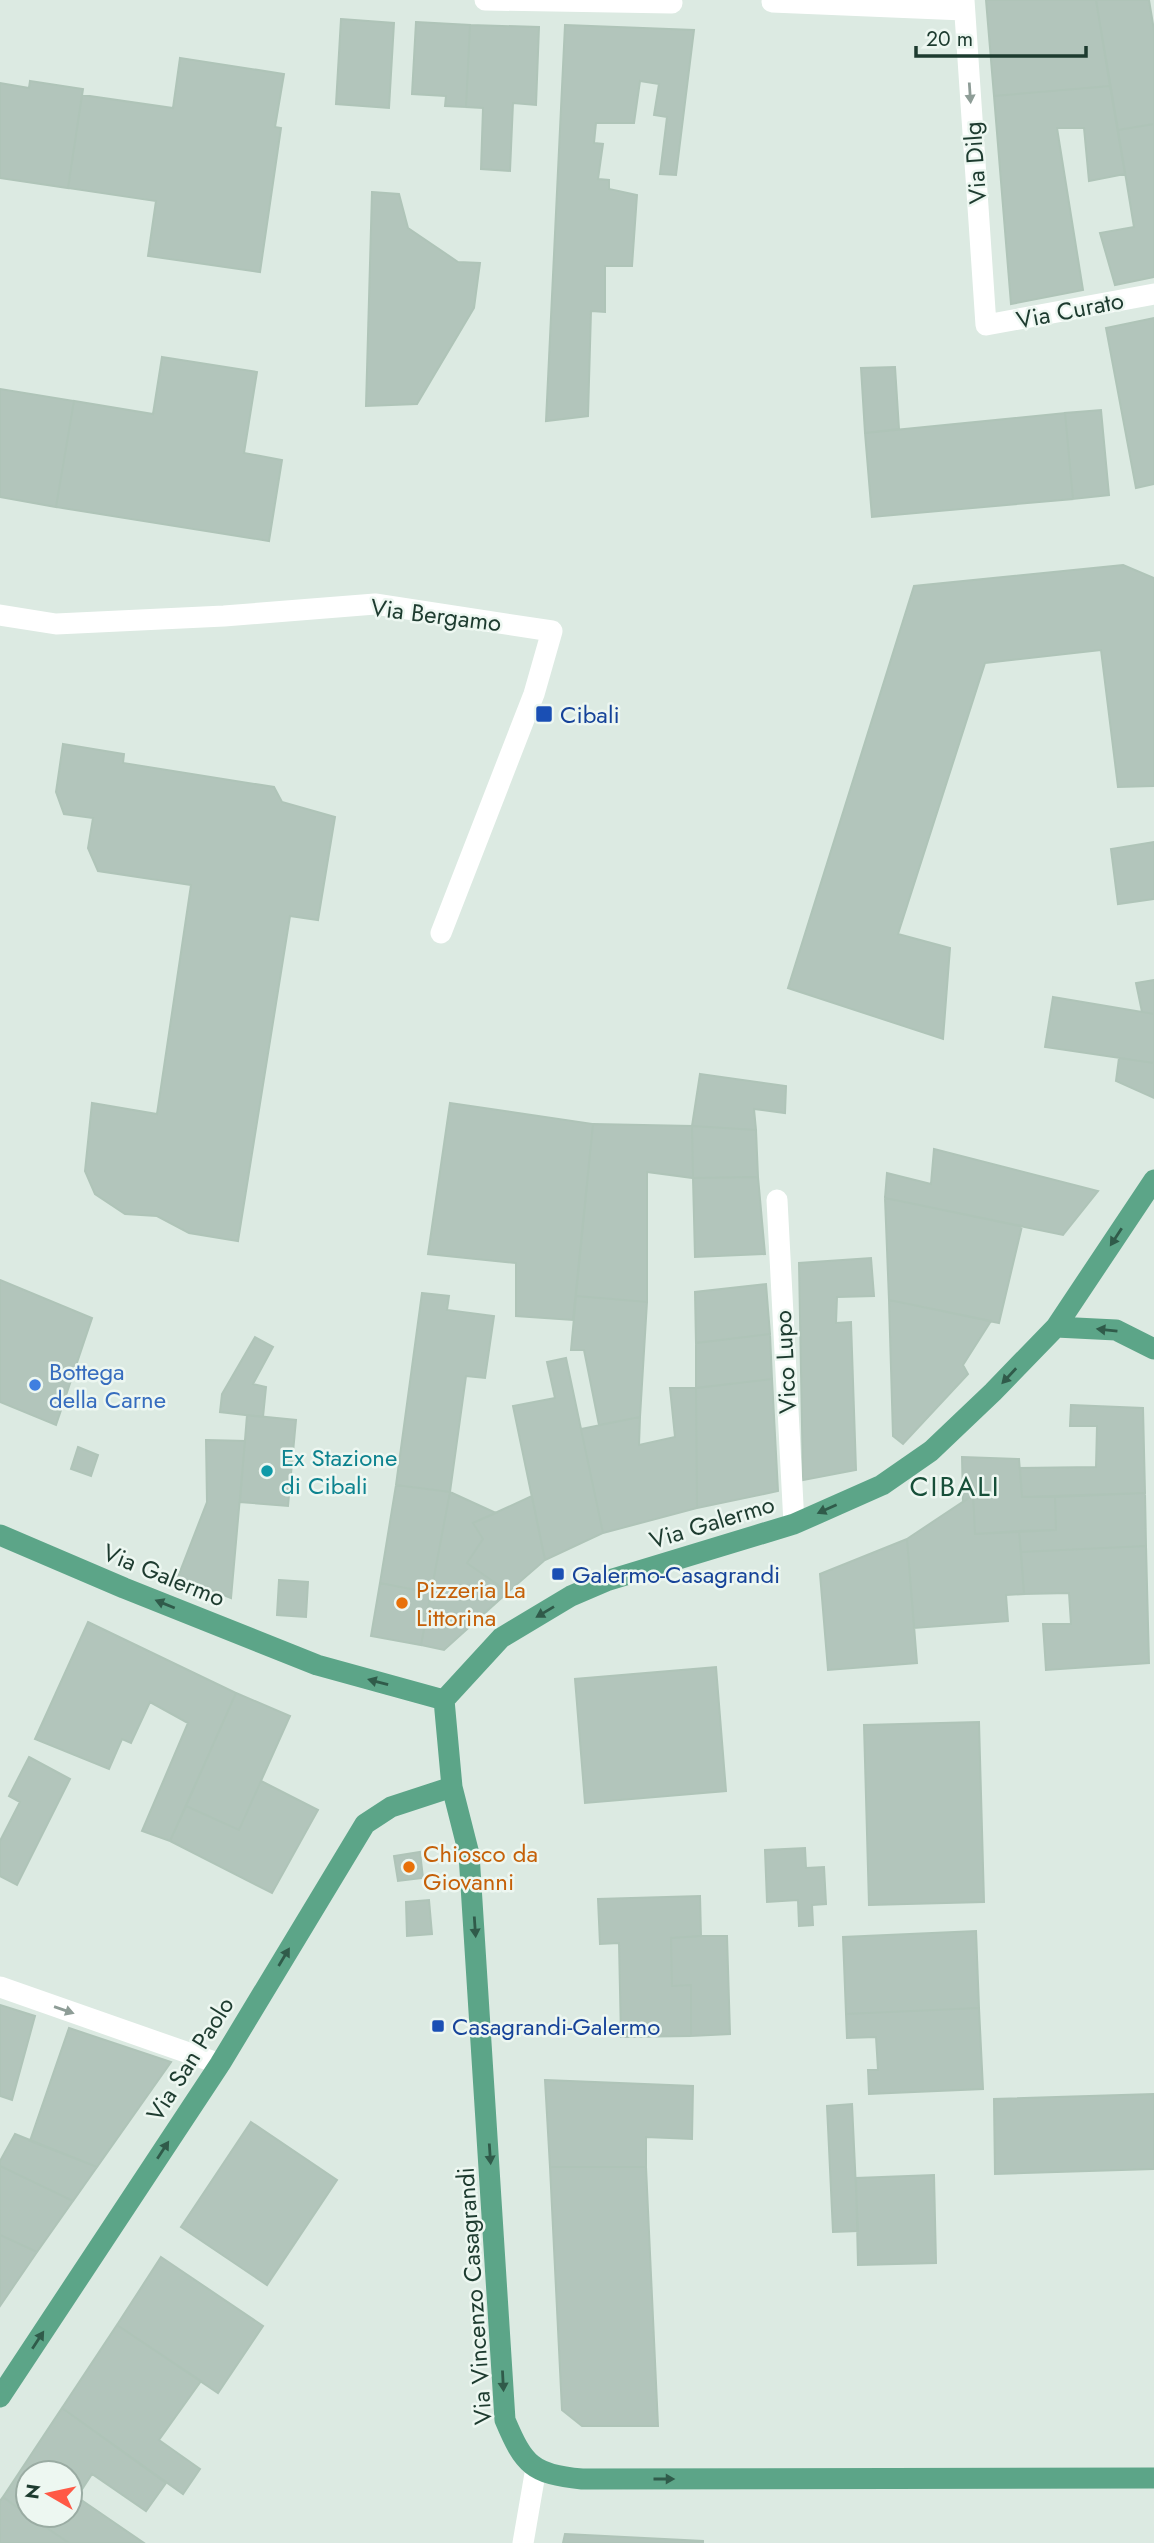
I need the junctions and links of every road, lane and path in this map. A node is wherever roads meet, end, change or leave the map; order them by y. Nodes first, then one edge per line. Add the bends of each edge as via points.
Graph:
1 (485, 0) edge
2 (772, 2) dead end
3 (673, 3) dead end
4 (964, 5) edge
5 (1154, 294) edge
6 (986, 326) joint
7 (0, 615) edge
8 (441, 933) dead end
9 (1154, 1180) edge
10 (777, 1200) dead end
11 (1056, 1327) junction
12 (1154, 1349) edge
13 (794, 1524) junction
14 (0, 1535) edge
15 (444, 1700) junction
16 (452, 1787) junction
17 (0, 1987) edge
18 (220, 2064) junction
19 (0, 2397) edge
20 (536, 2468) junction
21 (1154, 2479) edge
22 (523, 2543) edge

1 - 3 street
2 - 4 street
4 -> 6 street, Via Dilg
5 - 6 street, Via Curato
7 - 8 street, Via Bergamo via 56,624 375,604 552,631 534,694
9 -> 11 main road, Via Galermo
10 - 13 street, Vico Lupo
12 -> 11 main road via 1116,1330
11 -> 13 main road, Via Galermo via 932,1451 882,1485
13 -> 15 main road, Via Galermo via 606,1581 571,1596 500,1638
15 -> 14 main road, Via Galermo via 317,1665
15 - 16 main road, Via Vincenzo Casagrandi
18 -> 16 main road, Via San Paolo via 365,1824 391,1807
16 -> 20 main road, Via Vincenzo Casagrandi via 469,1854 505,2420 518,2451
17 -> 18 street
19 -> 18 main road, Via San Paolo
20 -> 21 main road via 582,2479
20 - 22 street

